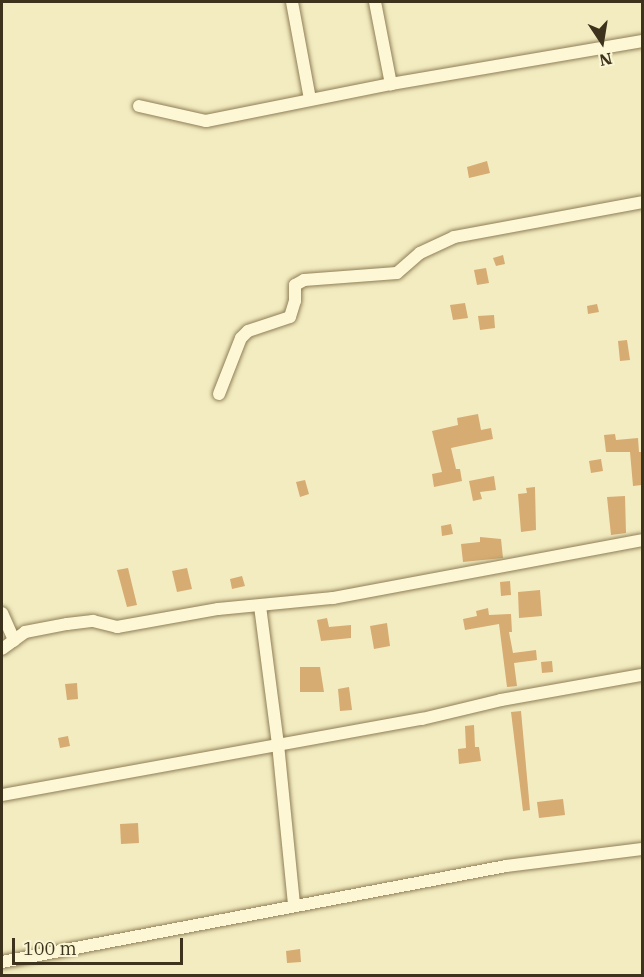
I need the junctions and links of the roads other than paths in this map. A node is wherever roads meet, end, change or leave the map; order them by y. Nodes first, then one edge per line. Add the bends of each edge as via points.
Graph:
1 (292, 2) edge
2 (375, 2) edge
3 (642, 41) edge
4 (391, 84) junction
5 (310, 99) junction
6 (139, 106) dead end
7 (642, 202) edge
8 (219, 394) dead end
9 (642, 540) edge
10 (260, 606) junction
11 (2, 613) edge
12 (14, 640) junction
13 (2, 649) edge
14 (642, 675) edge
15 (278, 744) junction
16 (2, 795) edge
17 (642, 849) edge
18 (294, 905) junction
19 (2, 962) edge

1 - 5 street
2 - 4 street
3 - 4 street
4 - 5 street
5 - 6 street via 206,121
7 - 8 street via 454,237 420,253 397,273 304,280 295,285 290,317 248,331 242,338
9 - 10 street via 333,598
10 - 12 street via 218,609 117,627 93,621 25,632
10 - 15 street
11 - 12 street
12 - 13 street
14 - 15 street
15 - 16 street
15 - 18 street
17 - 18 street via 506,866
18 - 19 street

